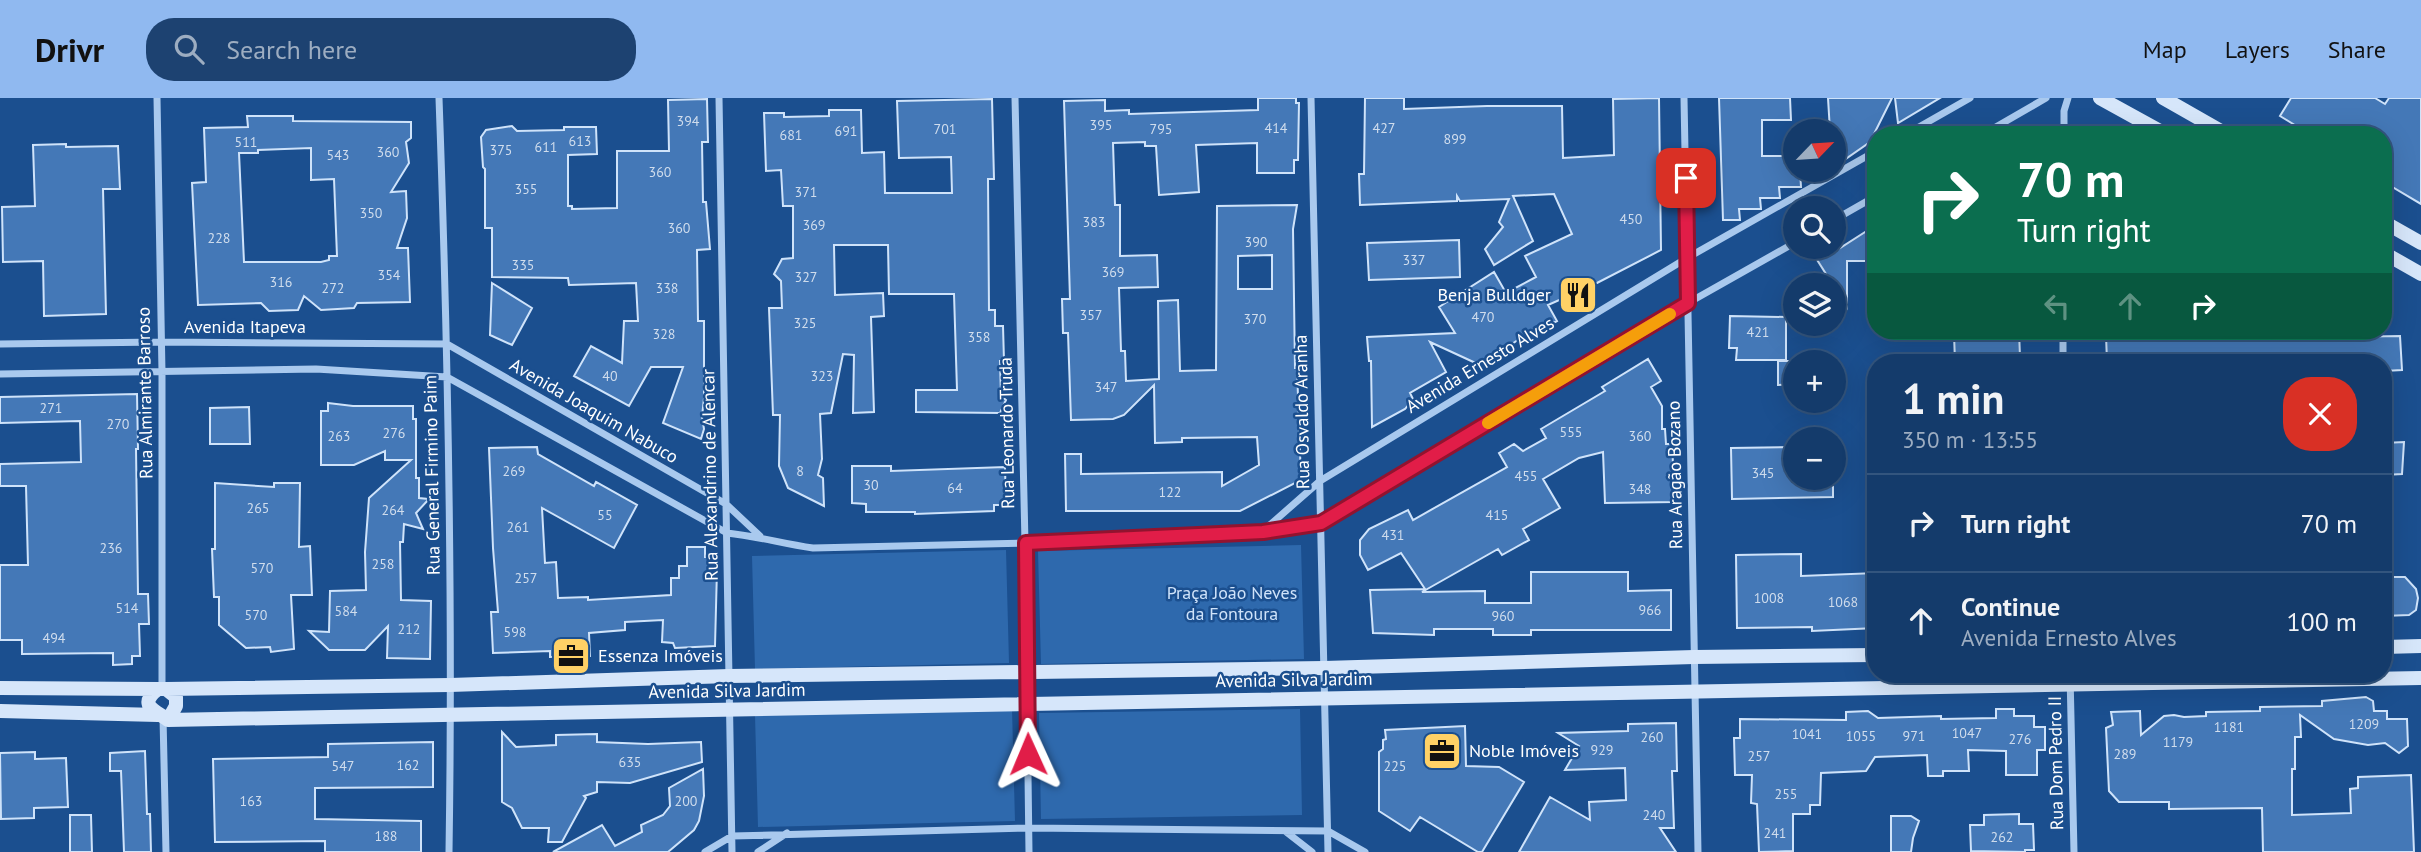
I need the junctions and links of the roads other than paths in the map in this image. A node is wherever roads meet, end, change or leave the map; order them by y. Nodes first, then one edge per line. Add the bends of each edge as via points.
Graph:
1 (157, 98) edge
2 (439, 98) edge
3 (719, 98) edge
4 (1015, 98) edge
5 (1311, 98) edge
6 (1684, 98) edge
7 (1970, 98) edge
8 (2046, 98) edge
9 (2068, 98) edge
10 (2100, 98) edge
11 (2163, 98) edge
12 (1921, 126) edge
13 (1998, 126) edge
14 (2064, 126) edge
15 (2151, 126) edge
16 (2212, 126) edge
17 (1867, 156) edge
18 (1867, 201) edge
19 (1846, 213) edge
20 (2392, 227) edge
21 (2421, 243) edge
22 (1783, 249) edge
23 (1687, 258) junction
24 (2392, 258) edge
25 (2421, 274) edge
26 (1688, 303) junction
27 (161, 342) junction
28 (0, 344) edge
29 (447, 344) junction
30 (162, 372) junction
31 (0, 374) edge
32 (447, 377) junction
33 (1320, 481) junction
34 (726, 504) junction
35 (1321, 523) junction
36 (1263, 532) junction
37 (727, 533) junction
38 (760, 536) junction
39 (1026, 543) junction
40 (2421, 646) edge
41 (2392, 647) edge
42 (1867, 655) edge
43 (1694, 657) junction
44 (1324, 668) junction
45 (1026, 671) junction
46 (729, 676) junction
47 (2392, 678) edge
48 (2421, 678) edge
49 (1955, 683) edge
50 (2070, 683) edge
51 (450, 685) junction
52 (0, 688) edge
53 (162, 689) junction
54 (1695, 692) junction
55 (1325, 699) junction
56 (1028, 705) junction
57 (730, 710) junction
58 (0, 711) edge
59 (451, 715) junction
60 (163, 717) junction
61 (1029, 828) junction
62 (1285, 830) junction
63 (1328, 831) junction
64 (788, 833) junction
65 (732, 836) junction
66 (166, 852) edge
67 (449, 852) edge
68 (705, 852) edge
69 (732, 852) edge
70 (758, 852) edge
71 (1029, 852) edge
72 (1312, 852) edge
73 (1328, 852) edge
74 (1365, 852) edge
75 (1698, 852) edge
76 (2074, 852) edge

1 - 27 street, Rua Almirante Barroso
2 - 29 street, Rua General Firmino Paim
3 - 34 street, Rua Alexandrino de Alencar
4 - 39 street, Rua Leonardo Truda
5 - 33 street, Rua Osvaldo Aranha
6 - 23 street, Rua Aragão Bozano
7 - 12 street
8 - 13 street
9 - 14 street
10 - 15 street
11 - 16 street
17 - 23 street, Avenida Ernesto Alves
18 - 19 street
20 - 21 street
22 - 26 street
23 - 26 street, Rua Aragão Bozano
23 - 33 street, Avenida Ernesto Alves
24 - 25 street
26 - 35 street
26 - 43 street, Rua Aragão Bozano
27 - 28 street, Avenida Itapeva
27 - 29 street, Avenida Itapeva
27 - 30 street, Rua Almirante Barroso
29 - 32 street, Rua General Firmino Paim
29 - 34 street, Avenida Joaquim Nabuco
30 - 31 street
30 - 32 street via 316,369
30 - 53 street, Rua Almirante Barroso
32 - 37 street
32 - 51 street, Rua General Firmino Paim
33 - 35 street, Rua Osvaldo Aranha
33 - 36 street
34 - 37 street, Rua Alexandrino de Alencar
34 - 38 street
35 - 36 street
35 - 44 street, Rua Osvaldo Aranha
36 - 39 street
37 - 38 street
37 - 46 street, Rua Alexandrino de Alencar
38 - 39 street via 813,548
39 - 45 street, Rua Leonardo Truda
40 - 41 street
42 - 43 street, Avenida Silva Jardim
43 - 44 street, Avenida Silva Jardim
43 - 54 street, Rua Aragão Bozano
44 - 45 street, Avenida Silva Jardim
44 - 55 street, Rua Osvaldo Aranha
45 - 46 street, Avenida Silva Jardim
45 - 56 street, Rua Leonardo Truda
46 - 51 street, Avenida Silva Jardim
46 - 57 street, Rua Alexandrino de Alencar
47 - 48 street, Avenida Silva Jardim
49 - 54 street, Avenida Silva Jardim
50 - 76 street, Rua Dom Pedro II
51 - 53 street, Avenida Silva Jardim
51 - 59 street, Rua General Firmino Paim
52 - 53 street, Avenida Silva Jardim
53 - 60 street via 149,700 151,709
53 - 60 street via 174,694 177,702
54 - 55 street, Avenida Silva Jardim
54 - 75 street, Rua Aragão Bozano
55 - 56 street, Avenida Silva Jardim
55 - 63 street, Rua Osvaldo Aranha
56 - 57 street, Avenida Silva Jardim
56 - 61 street, Rua Leonardo Truda
57 - 59 street, Avenida Silva Jardim
57 - 65 street, Rua Alexandrino de Alencar
58 - 60 street, Avenida Silva Jardim
59 - 60 street, Avenida Silva Jardim
59 - 67 street, Rua General Firmino Paim
60 - 66 street
61 - 62 street
61 - 64 street
61 - 71 street, Rua Leonardo Truda
62 - 63 street
62 - 72 street
63 - 73 street, Rua Osvaldo Aranha
63 - 74 street
64 - 65 street
64 - 70 street
65 - 68 street
65 - 69 street, Rua Alexandrino de Alencar

